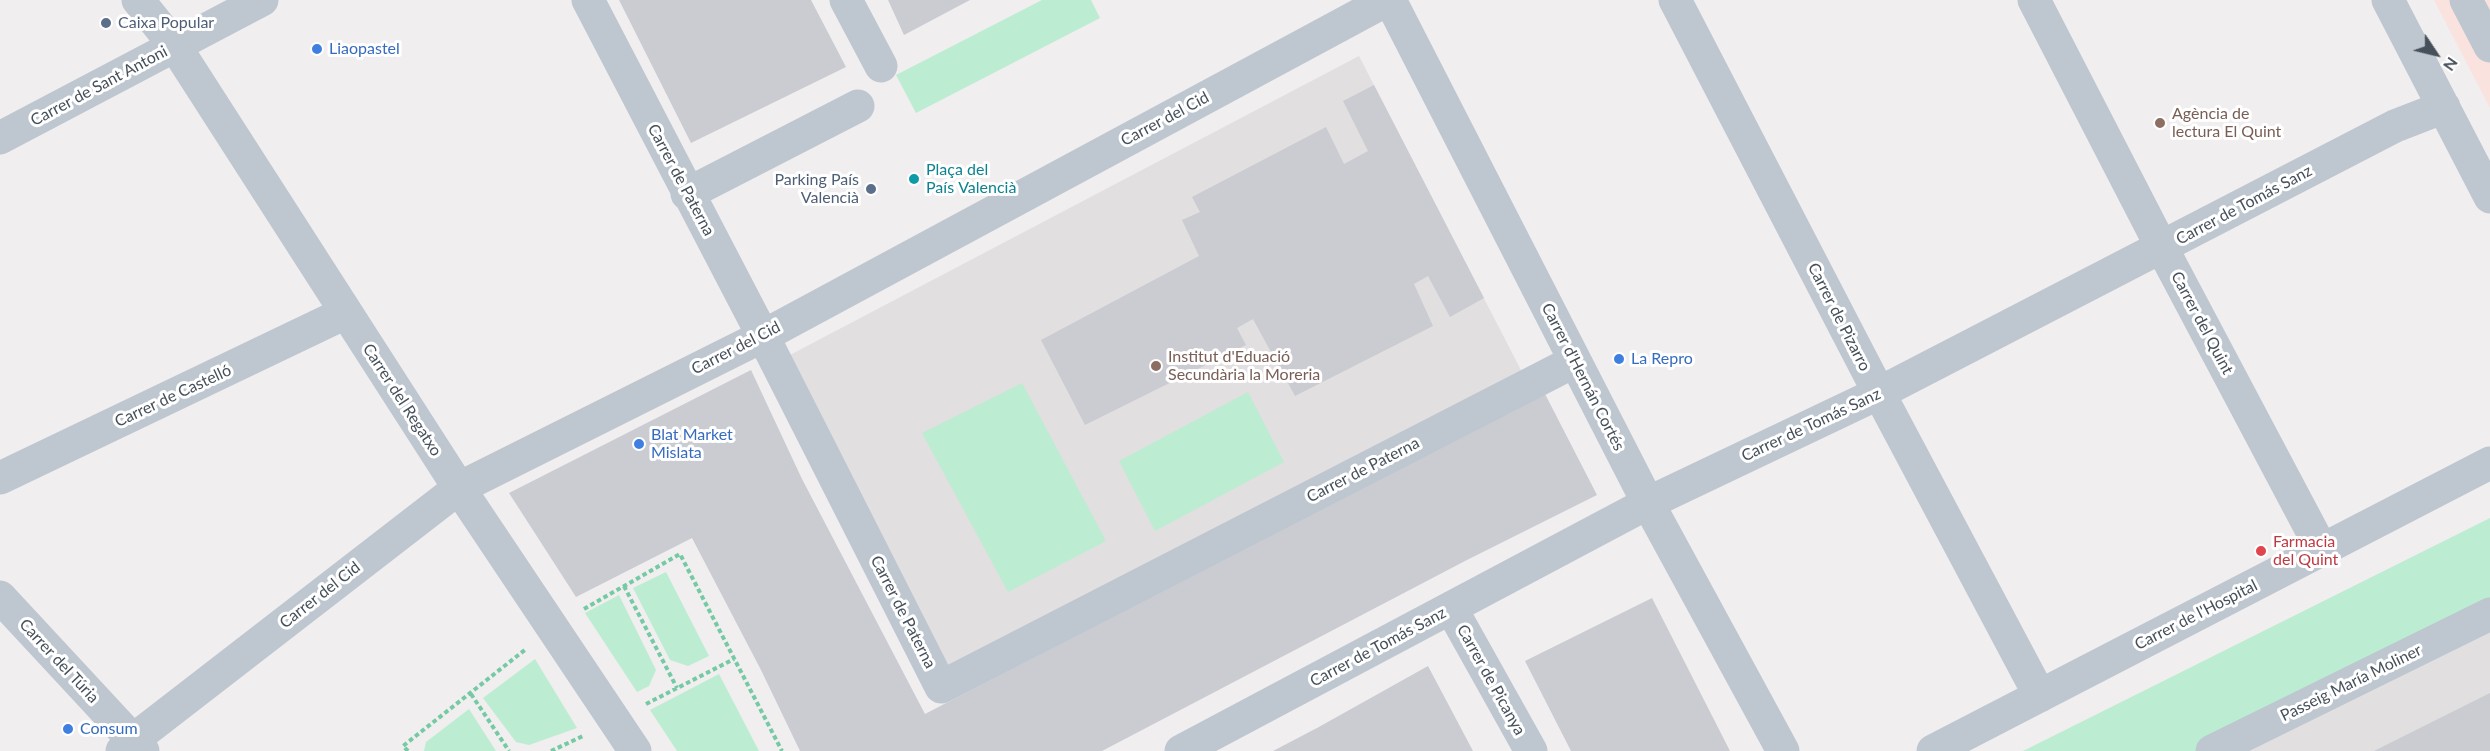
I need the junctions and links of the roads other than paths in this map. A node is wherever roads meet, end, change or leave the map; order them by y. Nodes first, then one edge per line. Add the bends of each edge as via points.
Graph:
1 (138, 0) edge
2 (262, 0) edge
3 (588, 0) edge
4 (846, 0) edge
5 (1389, 0) edge
6 (1675, 0) edge
7 (2034, 0) edge
8 (2388, 0) edge
9 (2466, 0) edge
10 (175, 46) junction
11 (2490, 46) edge
12 (881, 66) dead end
13 (858, 106) dead end
14 (2444, 107) junction
15 (0, 138) edge
16 (687, 194) junction
17 (2490, 196) edge
18 (2162, 248) junction
19 (345, 314) junction
20 (763, 336) junction
21 (1575, 361) junction
22 (1879, 393) junction
23 (2490, 463) edge
24 (0, 478) edge
25 (459, 488) junction
26 (1648, 502) junction
27 (2322, 550) junction
28 (0, 597) edge
29 (1451, 608) junction
30 (2490, 614) edge
31 (2040, 696) junction
32 (133, 747) edge
33 (635, 751) edge
34 (1181, 751) edge
35 (1531, 751) edge
36 (1783, 751) edge
37 (1933, 751) edge
38 (2212, 751) edge

1 - 10 street, Carrer del Regatxo
2 - 10 street, Carrer de Sant Antoni
3 - 16 street, Carrer de Paterna
4 - 12 street
5 - 20 street, Carrer del Cid
5 - 21 street, Carrer d'Hernán Cortés
6 - 22 street, Carrer de Pizarro
7 - 18 street, Carrer del Quint
8 - 14 street
9 - 11 street
10 - 15 street, Carrer de Sant Antoni
10 - 19 street, Carrer del Regatxo
13 - 16 street
14 - 17 street
14 - 18 street, Carrer de Tomás Sanz via 2396,126
16 - 20 street, Carrer de Paterna
18 - 22 street, Carrer de Tomás Sanz
18 - 27 street, Carrer del Quint
19 - 24 street, Carrer de Castelló
19 - 25 street, Carrer del Regatxo
20 - 21 street, Carrer de Paterna via 941,687
20 - 25 street, Carrer del Cid
21 - 26 street, Carrer d'Hernán Cortés
22 - 26 street, Carrer de Tomás Sanz
22 - 31 street, Carrer de Pizarro
23 - 27 street, Carrer de l'Hospital
25 - 32 street, Carrer del Cid
25 - 33 street, Carrer del Regatxo
26 - 29 street, Carrer de Tomás Sanz
26 - 36 street, Carrer d'Hernán Cortés
27 - 31 street, Carrer de l'Hospital
28 - 32 street, Carrer del Túria
29 - 34 street, Carrer de Tomás Sanz
29 - 35 street, Carrer de Picanya
30 - 38 street, Passeig María Moliner
31 - 37 street, Carrer de l'Hospital

